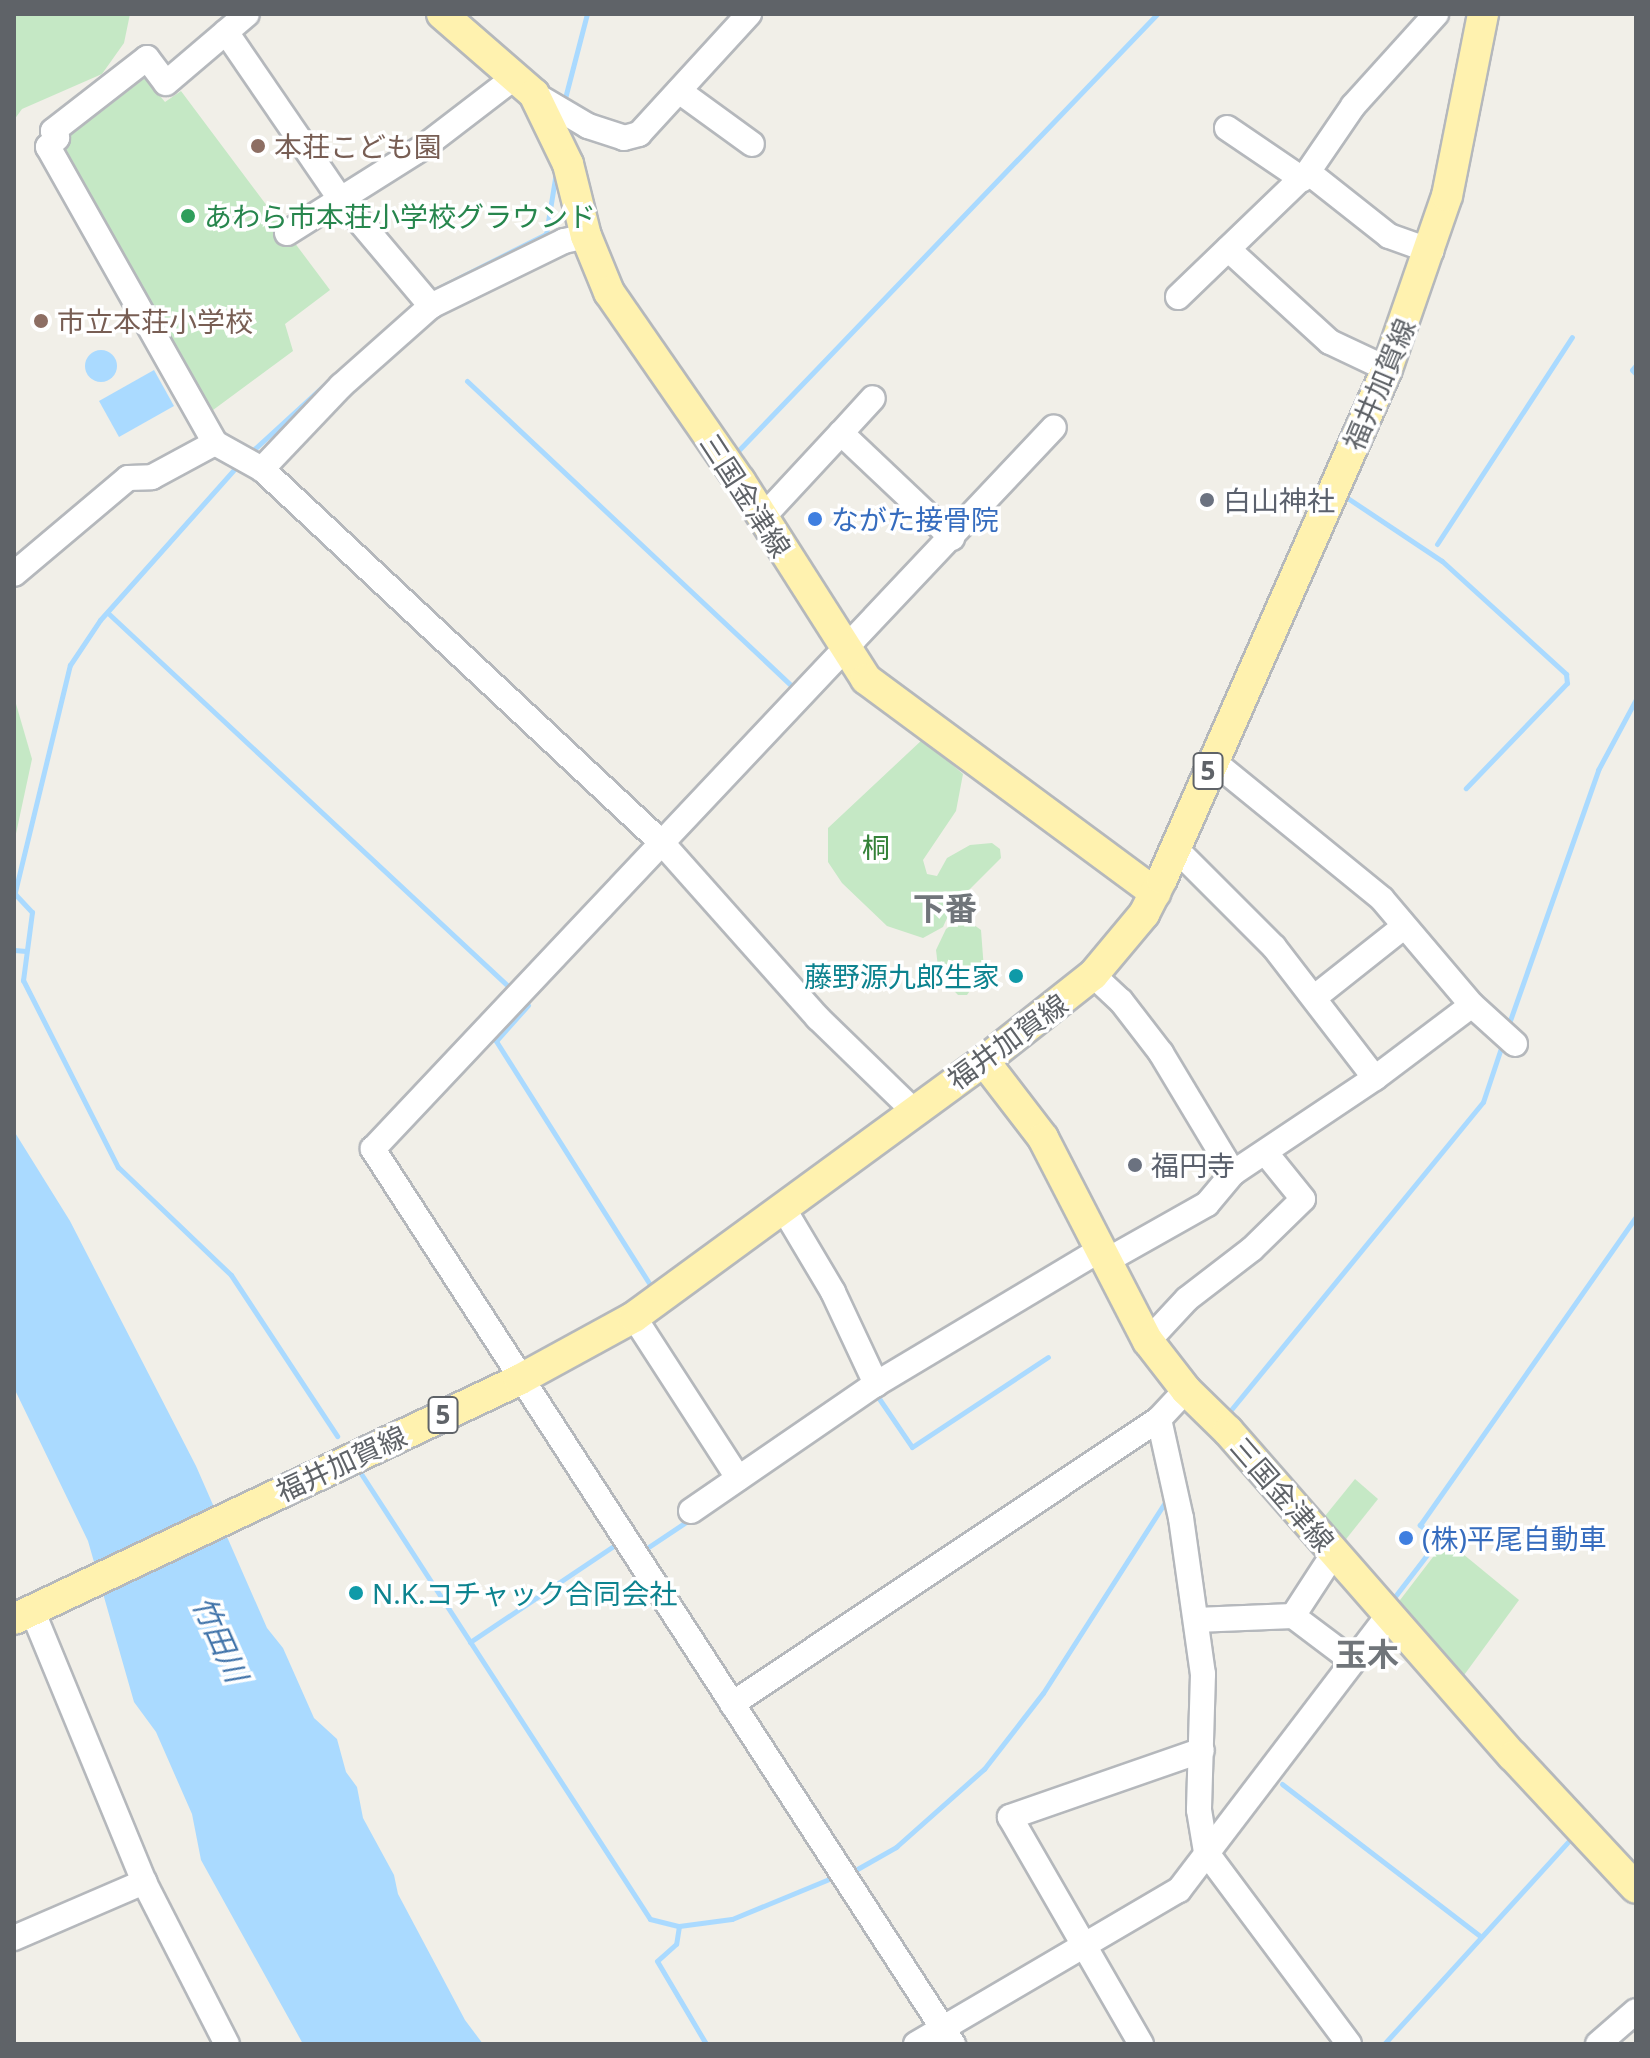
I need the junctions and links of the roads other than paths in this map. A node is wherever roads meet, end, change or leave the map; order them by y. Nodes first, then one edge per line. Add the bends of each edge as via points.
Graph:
1 (247, 14) edge
2 (442, 14) edge
3 (749, 14) edge
4 (1436, 14) edge
5 (1483, 14) edge
6 (226, 32) junction
7 (524, 86) junction
8 (679, 91) junction
9 (588, 126) junction
10 (1227, 128) dead end
11 (752, 144) dead end
12 (568, 164) junction
13 (1305, 175) junction
14 (339, 197) junction
15 (287, 233) dead end
16 (586, 236) junction
17 (1228, 249) junction
18 (1431, 251) junction
19 (1178, 297) dead end
20 (431, 306) junction
21 (1387, 369) junction
22 (873, 398) dead end
23 (1054, 427) dead end
24 (841, 433) junction
25 (215, 443) junction
26 (262, 469) junction
27 (762, 518) junction
28 (952, 538) junction
29 (14, 574) edge
30 (846, 653) junction
31 (1213, 761) junction
32 (663, 844) junction
33 (1175, 848) junction
34 (1155, 893) junction
35 (1402, 928) junction
36 (1093, 975) junction
37 (1315, 997) junction
38 (1472, 1005) junction
39 (1515, 1044) dead end
40 (984, 1061) junction
41 (1375, 1078) junction
42 (912, 1109) junction
43 (1265, 1152) junction
44 (1233, 1173) junction
45 (782, 1206) junction
46 (1103, 1256) junction
47 (634, 1317) junction
48 (1148, 1341) junction
49 (519, 1380) junction
50 (876, 1384) junction
51 (1186, 1390) junction
52 (1159, 1419) junction
53 (738, 1478) junction
54 (691, 1511) dead end
55 (1334, 1553) junction
56 (23, 1615) edge
57 (1293, 1616) junction
58 (1388, 1616) junction
59 (1196, 1620) junction
60 (1353, 1661) junction
61 (732, 1704) junction
62 (1202, 1750) junction
63 (1206, 1852) junction
64 (144, 1882) junction
65 (1636, 1888) edge
66 (14, 1938) edge
67 (1083, 1949) junction
68 (1636, 2011) edge
69 (948, 2036) edge
70 (227, 2044) edge
71 (916, 2044) edge
72 (1141, 2044) edge
73 (1349, 2044) edge
74 (1598, 2044) edge

1 - 6 street
2 - 7 main road, 三国金津線
3 - 8 street
4 - 13 street via 1353,106
5 - 18 main road, 福井加賀線 / 5 via 1466,113
6 - 14 street
6 - 25 street via 166,83 147,58 53,131 57,138 48,147
7 - 9 street
7 - 12 main road, 三国金津線
7 - 14 street
8 - 9 street via 639,134 624,138
8 - 11 street
9 - 12 street
10 - 13 street
12 - 16 main road, 三国金津線
13 - 17 street
13 - 18 street via 1389,236
14 - 15 street
14 - 20 street
16 - 20 street via 564,241
16 - 27 main road, 三国金津線 via 609,292
17 - 19 street
17 - 21 street via 1330,342
18 - 21 main road, 福井加賀線 / 5
20 - 26 street via 341,386
21 - 31 main road, 福井加賀線 / 5
22 - 24 street
23 - 28 street
24 - 27 street
24 - 28 street
25 - 26 street
25 - 29 street via 152,477 128,478
26 - 32 street
27 - 30 main road, 三国金津線
28 - 30 street
30 - 32 street
30 - 34 main road, 三国金津線 via 866,679
31 - 33 main road, 福井加賀線 / 5
31 - 35 street via 1382,899
32 - 42 street via 818,1018
32 - 49 street via 373,1149
33 - 34 main road, 福井加賀線 / 5
33 - 37 street via 1274,947
34 - 36 main road, 福井加賀線 / 5
35 - 37 street
35 - 38 street
36 - 40 main road, 福井加賀線 / 5
36 - 44 street via 1121,1001 1161,1053
37 - 41 street
38 - 39 street
38 - 41 street
40 - 42 main road, 福井加賀線 / 5
40 - 46 main road, 三国金津線 via 1043,1138
41 - 43 street
42 - 45 main road, 福井加賀線 / 5
43 - 44 street
43 - 48 street via 1303,1199 1252,1249 1187,1299
44 - 46 street via 1207,1204
45 - 47 main road, 福井加賀線 / 5
45 - 50 street via 833,1292
46 - 48 main road, 三国金津線
46 - 50 street
47 - 49 main road, 福井加賀線 / 5
47 - 53 street
48 - 51 main road, 三国金津線
49 - 56 main road, 福井加賀線 / 5
49 - 61 street
50 - 53 street
51 - 52 street
51 - 55 main road, 三国金津線
52 - 59 street
52 - 61 street
53 - 54 street
55 - 57 street
55 - 58 main road, 三国金津線
56 - 64 street
57 - 59 street
57 - 60 street
58 - 60 street
58 - 65 main road, 三国金津線
59 - 62 street via 1203,1674
60 - 63 street
61 - 69 street
62 - 63 street via 1199,1810
62 - 67 street via 1010,1817
63 - 67 street via 1179,1890
63 - 73 street
64 - 66 street
64 - 70 street
67 - 69 street
67 - 72 street
68 - 74 street
69 - 71 street

